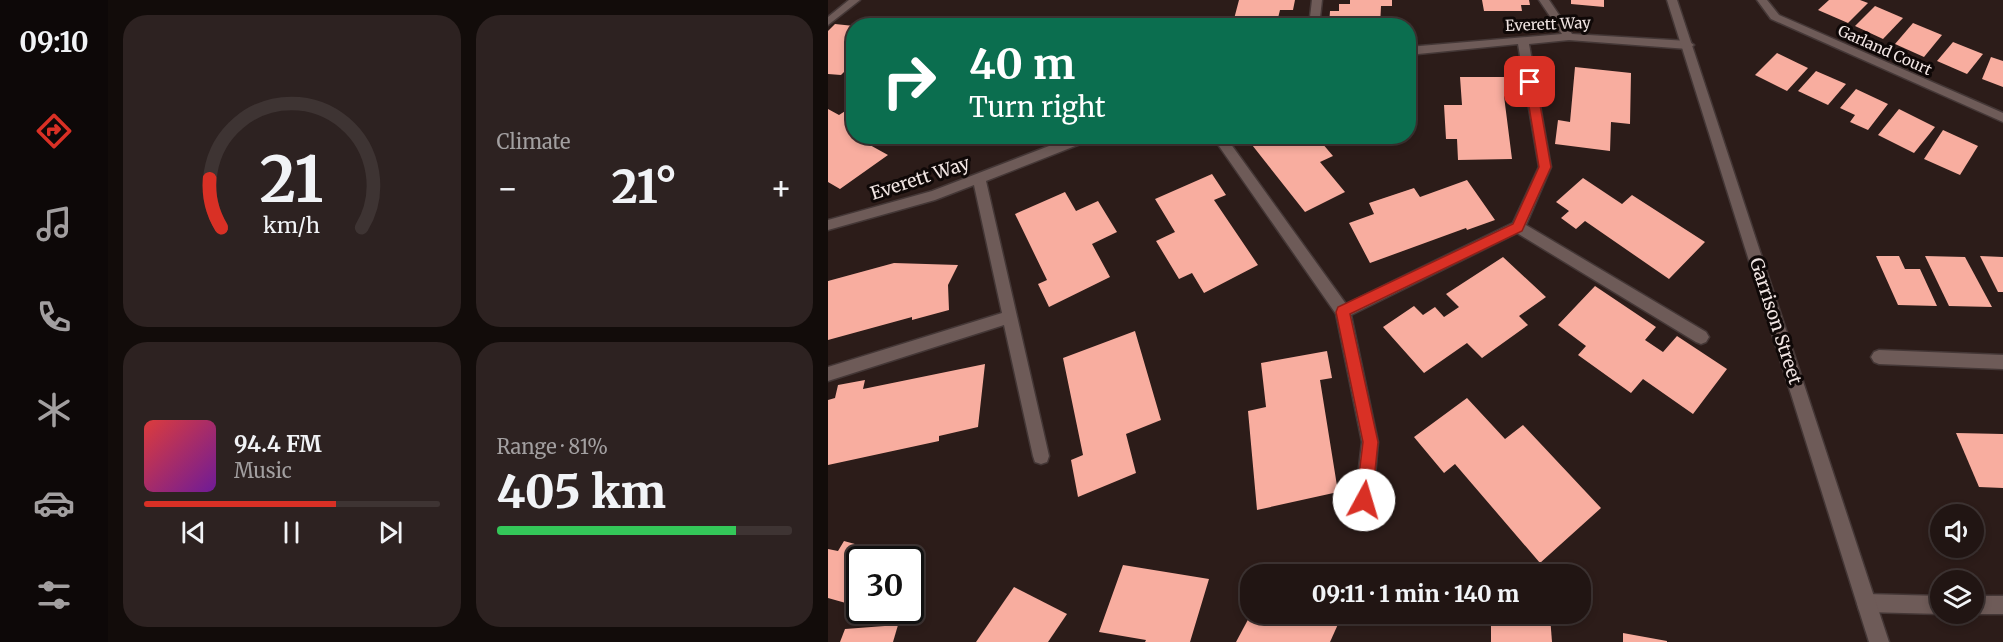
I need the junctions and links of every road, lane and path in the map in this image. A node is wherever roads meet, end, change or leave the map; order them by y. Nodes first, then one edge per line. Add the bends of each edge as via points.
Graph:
1 (855, 0) edge
2 (1317, 0) edge
3 (1544, 0) edge
4 (1672, 0) edge
5 (1762, 0) edge
6 (1315, 18) edge
7 (828, 22) edge
8 (1569, 37) junction
9 (1523, 40) junction
10 (1688, 45) junction
11 (1416, 50) edge
12 (2003, 118) edge
13 (1068, 144) edge
14 (1224, 144) edge
15 (979, 178) junction
16 (828, 225) edge
17 (1518, 227) junction
18 (1343, 312) junction
19 (1010, 317) junction
20 (1701, 337) dead end
21 (1879, 357) dead end
22 (2003, 362) edge
23 (828, 374) edge
24 (1041, 456) dead end
25 (1362, 519) dead end
26 (1866, 603) junction
27 (1930, 605) edge
28 (1984, 605) edge
29 (2003, 605) edge
30 (1879, 642) edge

1 - 7 street
2 - 6 street
3 - 8 street
4 - 10 street, Garrison Street
5 - 12 street, Garland Court via 1775,17
8 - 9 street, Everett Way
8 - 10 street, Everett Way
9 - 11 street, Everett Way
9 - 17 street via 1545,167
10 - 26 street, Garrison Street
13 - 15 street, Everett Way
14 - 18 street
15 - 16 street, Everett Way via 935,195
15 - 19 street
17 - 18 street
17 - 20 street
18 - 25 street via 1370,442
19 - 23 street
19 - 24 street
21 - 22 street
26 - 27 street
26 - 30 street, Garrison Street
28 - 29 street

